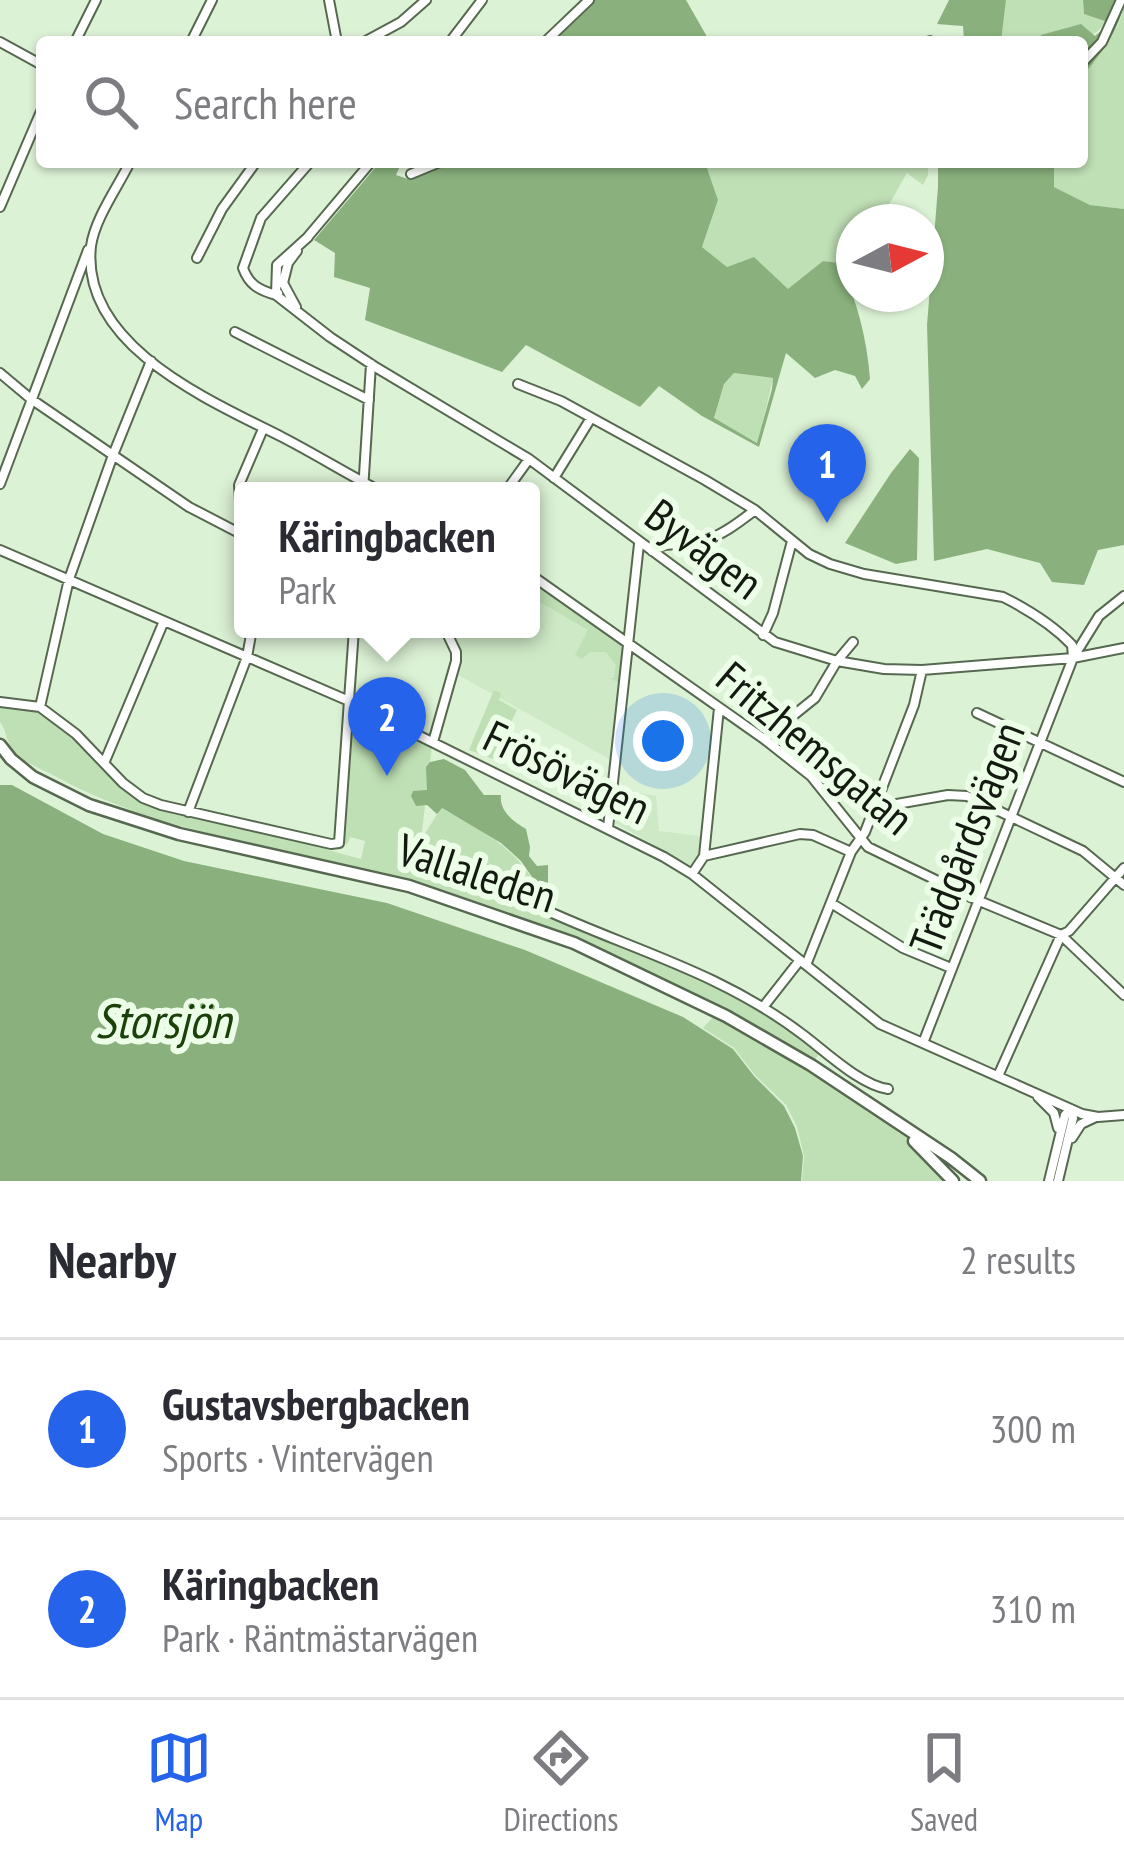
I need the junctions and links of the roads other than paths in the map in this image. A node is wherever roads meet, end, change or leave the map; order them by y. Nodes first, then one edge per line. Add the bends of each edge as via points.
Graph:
1 (96, 0) edge
2 (212, 0) edge
3 (329, 0) edge
4 (427, 0) edge
5 (482, 0) edge
6 (589, 0) edge
7 (1121, 0) edge
8 (78, 36) edge
9 (193, 36) edge
10 (337, 36) edge
11 (375, 36) edge
12 (455, 36) edge
13 (551, 36) edge
14 (0, 42) edge
15 (1088, 57) edge
16 (36, 62) edge
17 (36, 123) edge
18 (127, 168) edge
19 (252, 168) edge
20 (305, 168) edge
21 (366, 168) edge
22 (424, 168) edge
23 (411, 173) dead end
24 (0, 207) edge
25 (92, 242) junction
26 (197, 258) dead end
27 (280, 287) junction
28 (235, 332) dead end
29 (151, 361) junction
30 (372, 362) junction
31 (0, 373) edge
32 (518, 384) dead end
33 (31, 399) junction
34 (369, 400) junction
35 (591, 418) junction
36 (263, 428) junction
37 (113, 454) junction
38 (529, 459) junction
39 (554, 478) junction
40 (240, 482) edge
41 (355, 482) edge
42 (363, 482) edge
43 (512, 482) edge
44 (0, 484) edge
45 (754, 510) junction
46 (234, 530) edge
47 (639, 542) junction
48 (793, 542) junction
49 (0, 550) edge
50 (652, 551) junction
51 (69, 579) junction
52 (540, 581) edge
53 (1124, 596) edge
54 (164, 621) junction
55 (763, 635) junction
56 (250, 638) edge
57 (352, 638) edge
58 (449, 638) edge
59 (853, 642) dead end
60 (628, 643) junction
61 (1124, 648) edge
62 (247, 657) junction
63 (1072, 658) junction
64 (837, 661) junction
65 (922, 670) junction
66 (349, 701) junction
67 (0, 702) edge
68 (40, 707) junction
69 (719, 708) junction
70 (977, 713) dead end
71 (764, 739) junction
72 (434, 742) junction
73 (1040, 742) junction
74 (4, 752) edge
75 (105, 761) junction
76 (1124, 782) edge
77 (873, 809) junction
78 (188, 812) junction
79 (1010, 816) junction
80 (608, 828) junction
81 (860, 840) junction
82 (851, 852) junction
83 (704, 856) junction
84 (1124, 868) edge
85 (692, 874) junction
86 (1120, 882) edge
87 (977, 899) junction
88 (524, 900) dead end
89 (831, 903) junction
90 (1061, 935) junction
91 (803, 963) junction
92 (950, 968) junction
93 (1124, 995) edge
94 (764, 1006) junction
95 (923, 1043) junction
96 (998, 1076) junction
97 (888, 1089) dead end
98 (1033, 1092) junction
99 (1071, 1109) junction
100 (1124, 1115) edge
101 (1098, 1117) junction
102 (895, 1122) junction
103 (1059, 1137) junction
104 (1066, 1150) junction
105 (1057, 1164) junction
106 (953, 1181) edge
107 (980, 1181) edge
108 (1048, 1181) edge
109 (1058, 1181) edge

1 - 8 street
2 - 9 street
3 - 10 street
4 - 11 street
5 - 12 street
6 - 13 street
7 - 15 street
14 - 16 street
17 - 24 street
18 - 25 street
19 - 26 street
20 - 27 street, Byvägen via 261,218 243,268 260,290
21 - 27 street via 288,263
22 - 23 street
25 - 29 street via 108,316
25 - 33 street
27 - 30 street, Byvägen via 299,313
28 - 34 street
29 - 36 street
29 - 37 street
30 - 34 street
30 - 38 street, Byvägen
31 - 33 street
32 - 35 street
33 - 37 street
33 - 44 street
34 - 42 street
35 - 39 street
35 - 45 street
36 - 40 street
36 - 41 street
37 - 46 street
37 - 51 street
38 - 39 street, Byvägen
38 - 43 street
39 - 47 street, Byvägen
45 - 48 street
45 - 50 street via 700,542 662,543
47 - 50 street, Byvägen
47 - 60 street
48 - 55 street
48 - 63 street via 864,574 1003,597 1063,636
49 - 51 street, Frösövägen
50 - 55 street, Byvägen
51 - 54 street, Frösövägen
51 - 68 street
52 - 60 street, Fritzhemsgatan
53 - 63 street, Trädgårdsvägen via 1099,616
54 - 62 street, Frösövägen
54 - 75 street
55 - 64 street, Byvägen
56 - 62 street
57 - 66 street
58 - 72 street via 456,661
59 - 64 street
60 - 69 street, Fritzhemsgatan
60 - 80 street
61 - 63 street, Byvägen
62 - 66 street, Frösövägen
62 - 78 street
63 - 65 street, Byvägen
63 - 73 street, Trädgårdsvägen
64 - 65 street, Byvägen
64 - 71 street via 815,698
65 - 77 street
66 - 72 street, Frösövägen
66 - 78 street via 339,843
67 - 68 street
68 - 75 street
69 - 71 street, Fritzhemsgatan
69 - 83 street
70 - 73 street
71 - 81 street, Fritzhemsgatan via 811,776
72 - 80 street, Frösövägen
73 - 76 street
73 - 79 street, Trädgårdsvägen
74 - 102 main road, Vallaleden via 89,805 409,886 574,943 726,1016
75 - 78 street via 142,798
77 - 79 street via 948,795
77 - 81 street
79 - 86 street via 1082,851
79 - 87 street, Trädgårdsvägen
80 - 85 street, Frösövägen
81 - 82 street
81 - 87 street, Fritzhemsgatan
82 - 83 street via 800,834
82 - 89 street
83 - 85 street
84 - 86 street
85 - 91 street, Frösövägen
86 - 90 street
87 - 90 street, Fritzhemsgatan
87 - 92 street, Trädgårdsvägen
88 - 94 street
89 - 91 street
89 - 92 street
90 - 93 street, Fritzhemsgatan
90 - 96 street
91 - 94 street
91 - 95 street, Frösövägen via 880,1024
92 - 95 street, Trädgårdsvägen
94 - 97 street
95 - 96 street, Frösövägen
96 - 98 street, Frösövägen
98 - 99 street, Frösövägen
98 - 103 street via 1054,1113
99 - 101 street, Frösövägen
99 - 103 street
99 - 104 street
100 - 101 street
101 - 104 street via 1082,1124
102 - 106 main road, Vallaleden
102 - 107 main road, Vallaleden
103 - 105 street
104 - 105 street
105 - 108 street
105 - 109 street

